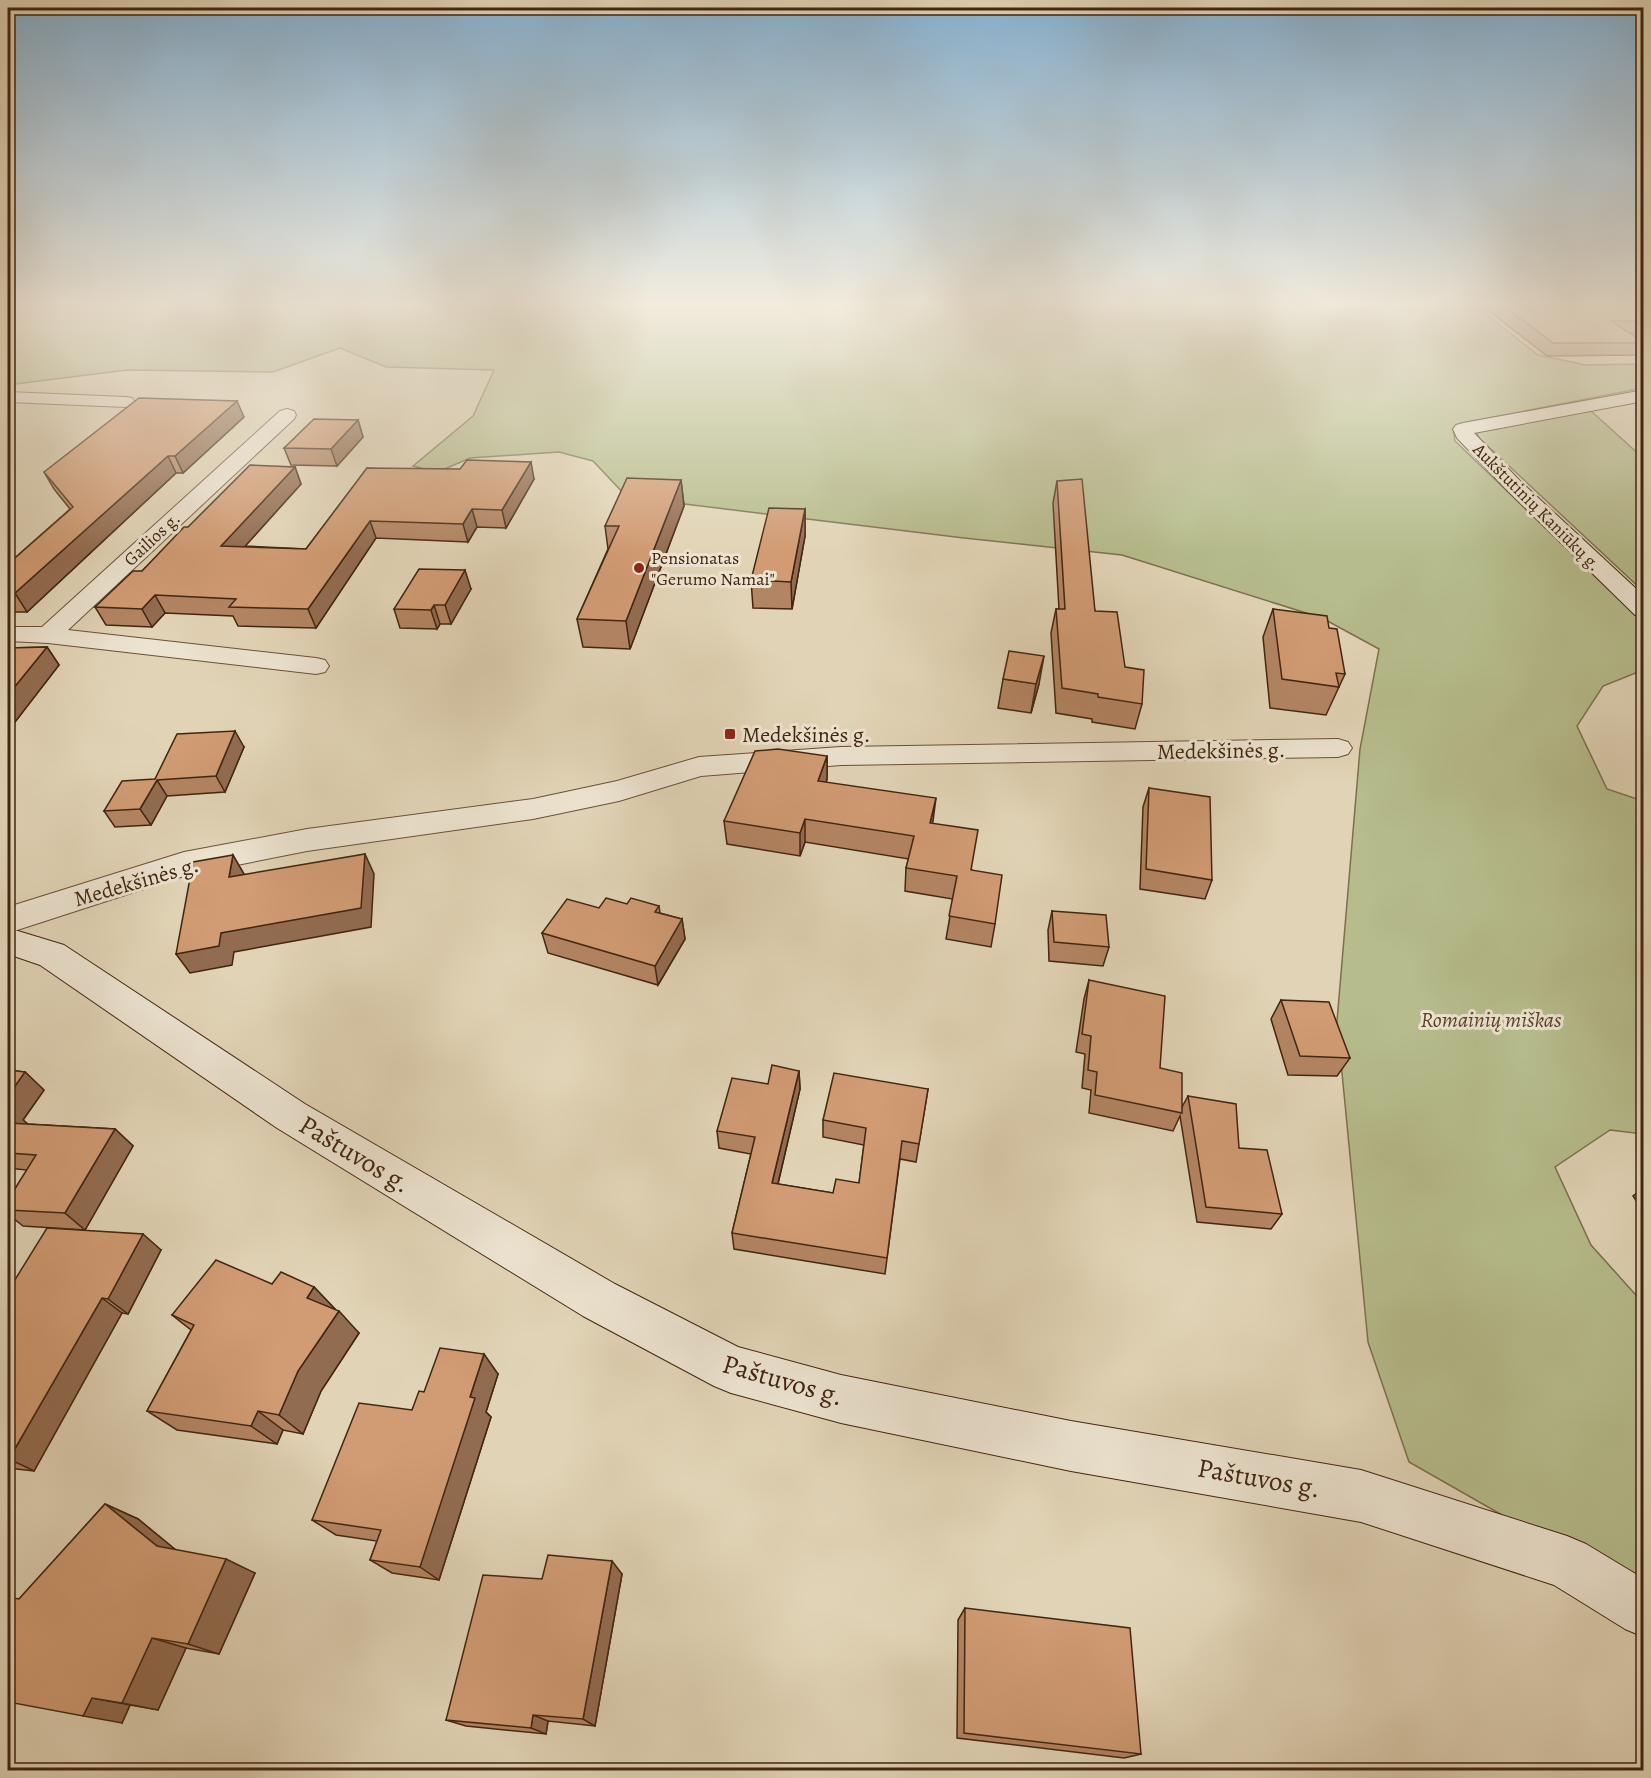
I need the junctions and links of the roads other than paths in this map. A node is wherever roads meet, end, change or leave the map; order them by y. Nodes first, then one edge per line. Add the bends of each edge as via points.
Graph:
1 (1644, 395) edge
2 (8, 397) edge
3 (126, 402) dead end
4 (287, 415) dead end
5 (1644, 610) edge
6 (8, 634) edge
7 (48, 635) junction
8 (316, 666) dead end
9 (1338, 748) dead end
10 (8, 920) edge
11 (8, 941) edge
12 (1644, 1610) edge

1 - 5 street, Aukštutinių Kaniūkų g. via 1463,429 1513,485
2 - 3 street
4 - 7 street, Gailios g.
6 - 7 street
7 - 8 street
9 - 10 street, Medekšinės g. via 841,756 699,767 619,791 532,809 307,840 184,864
11 - 12 street, Paštuvos g. via 52,955 291,1116 599,1300 731,1369 841,1398 1071,1446 1361,1496 1567,1563

